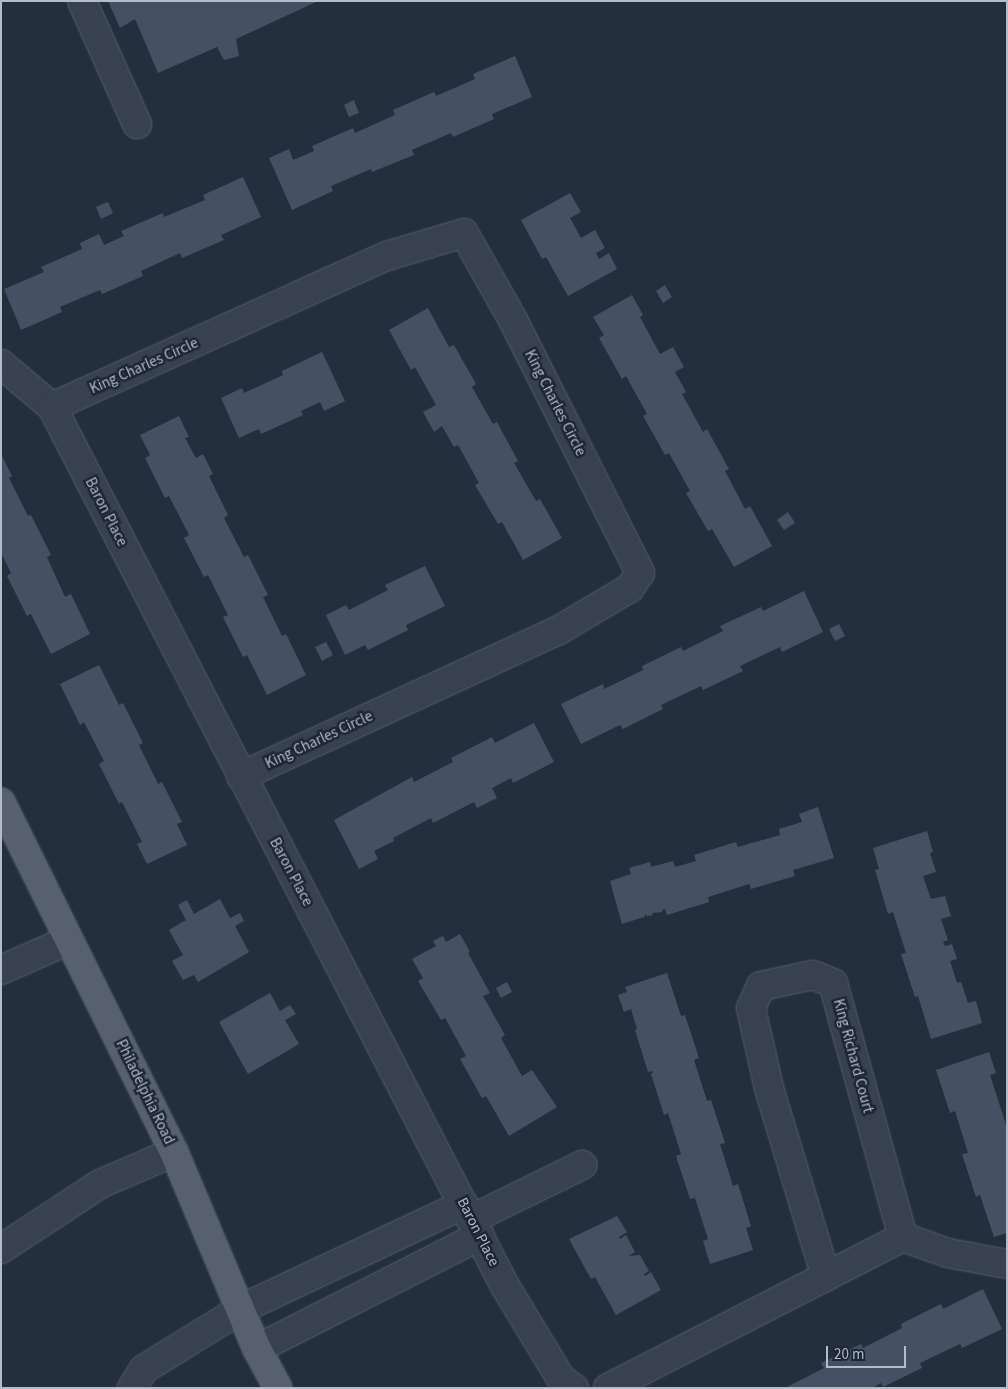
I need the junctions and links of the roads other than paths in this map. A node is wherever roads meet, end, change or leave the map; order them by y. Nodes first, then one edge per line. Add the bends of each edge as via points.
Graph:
1 (82, 1) edge
2 (136, 124) dead end
3 (1, 364) edge
4 (52, 407) junction
5 (241, 776) junction
6 (1, 802) edge
7 (69, 940) junction
8 (1, 970) edge
9 (174, 1152) junction
10 (582, 1164) dead end
11 (472, 1220) junction
12 (903, 1237) junction
13 (1, 1249) edge
14 (1007, 1264) edge
15 (826, 1277) junction
16 (240, 1309) junction
17 (257, 1349) junction
18 (132, 1388) edge
19 (278, 1388) edge
20 (574, 1388) edge
21 (608, 1388) edge

1 - 2 street
3 - 4 street, Baron Place
4 - 5 street, Baron Place
4 - 5 street, King Charles Circle via 387,256 464,233 513,320 640,573 630,588 560,630
5 - 11 street, Baron Place
6 - 7 main road, Philadelphia Road
7 - 8 street
7 - 9 main road, Philadelphia Road
9 - 13 street via 100,1184
9 - 16 main road, Philadelphia Road
10 - 11 street
11 - 16 street
11 - 17 street
11 - 20 street, Baron Place via 505,1286 561,1379
12 - 14 street via 948,1253
12 - 15 street
12 - 15 street, King Richard Court via 833,983 813,975 761,986 751,1008 768,1088
15 - 21 street
16 - 17 main road, Philadelphia Road
16 - 18 street via 144,1369
17 - 19 main road, Philadelphia Road

